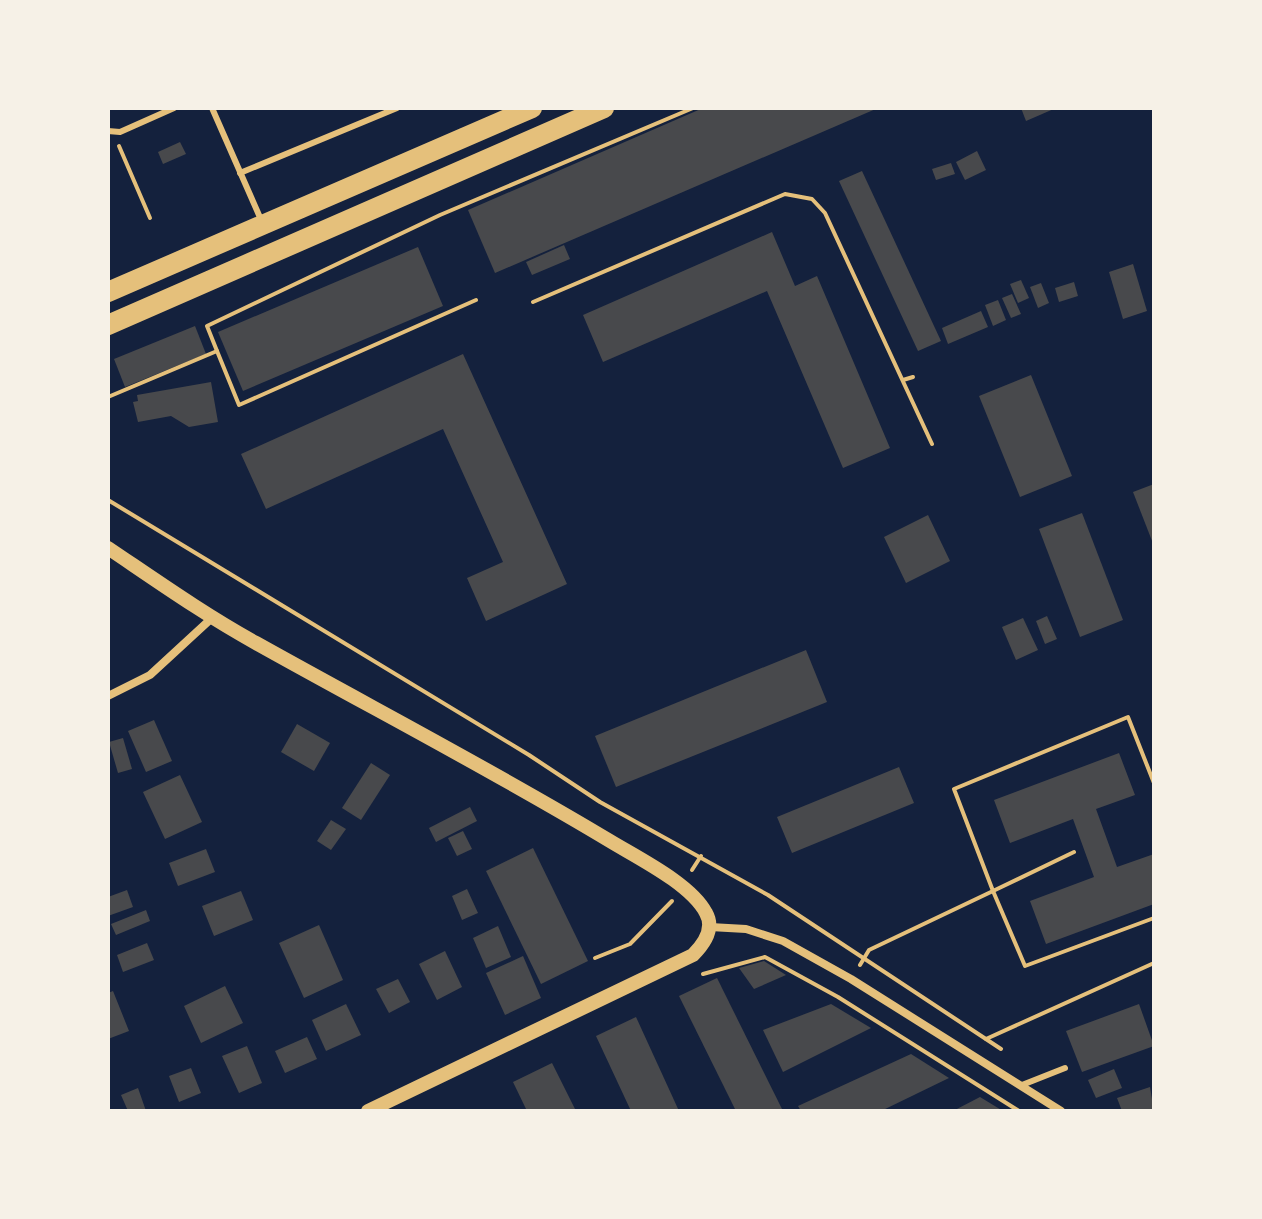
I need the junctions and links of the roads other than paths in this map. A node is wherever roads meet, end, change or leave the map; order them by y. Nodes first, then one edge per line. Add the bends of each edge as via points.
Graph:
1 (174, 108) edge
2 (212, 108) edge
3 (397, 108) edge
4 (532, 108) edge
5 (604, 108) edge
6 (112, 132) edge
7 (240, 173) junction
8 (264, 227) junction
9 (108, 292) edge
10 (108, 325) edge
11 (108, 548) edge
12 (213, 617) junction
13 (108, 696) edge
14 (710, 927) junction
15 (1065, 1068) dead end
16 (1022, 1085) junction
17 (368, 1111) edge
18 (1061, 1111) edge

1 - 6 lane
2 - 7 lane
3 - 7 lane
4 - 8 main road
5 - 10 main road
7 - 8 lane
8 - 9 main road
11 - 12 street
12 - 13 street via 150,675
12 - 14 street via 514,783 693,896 708,915
14 - 16 street via 746,929 783,941
14 - 17 street via 693,955
15 - 16 lane
16 - 18 street

